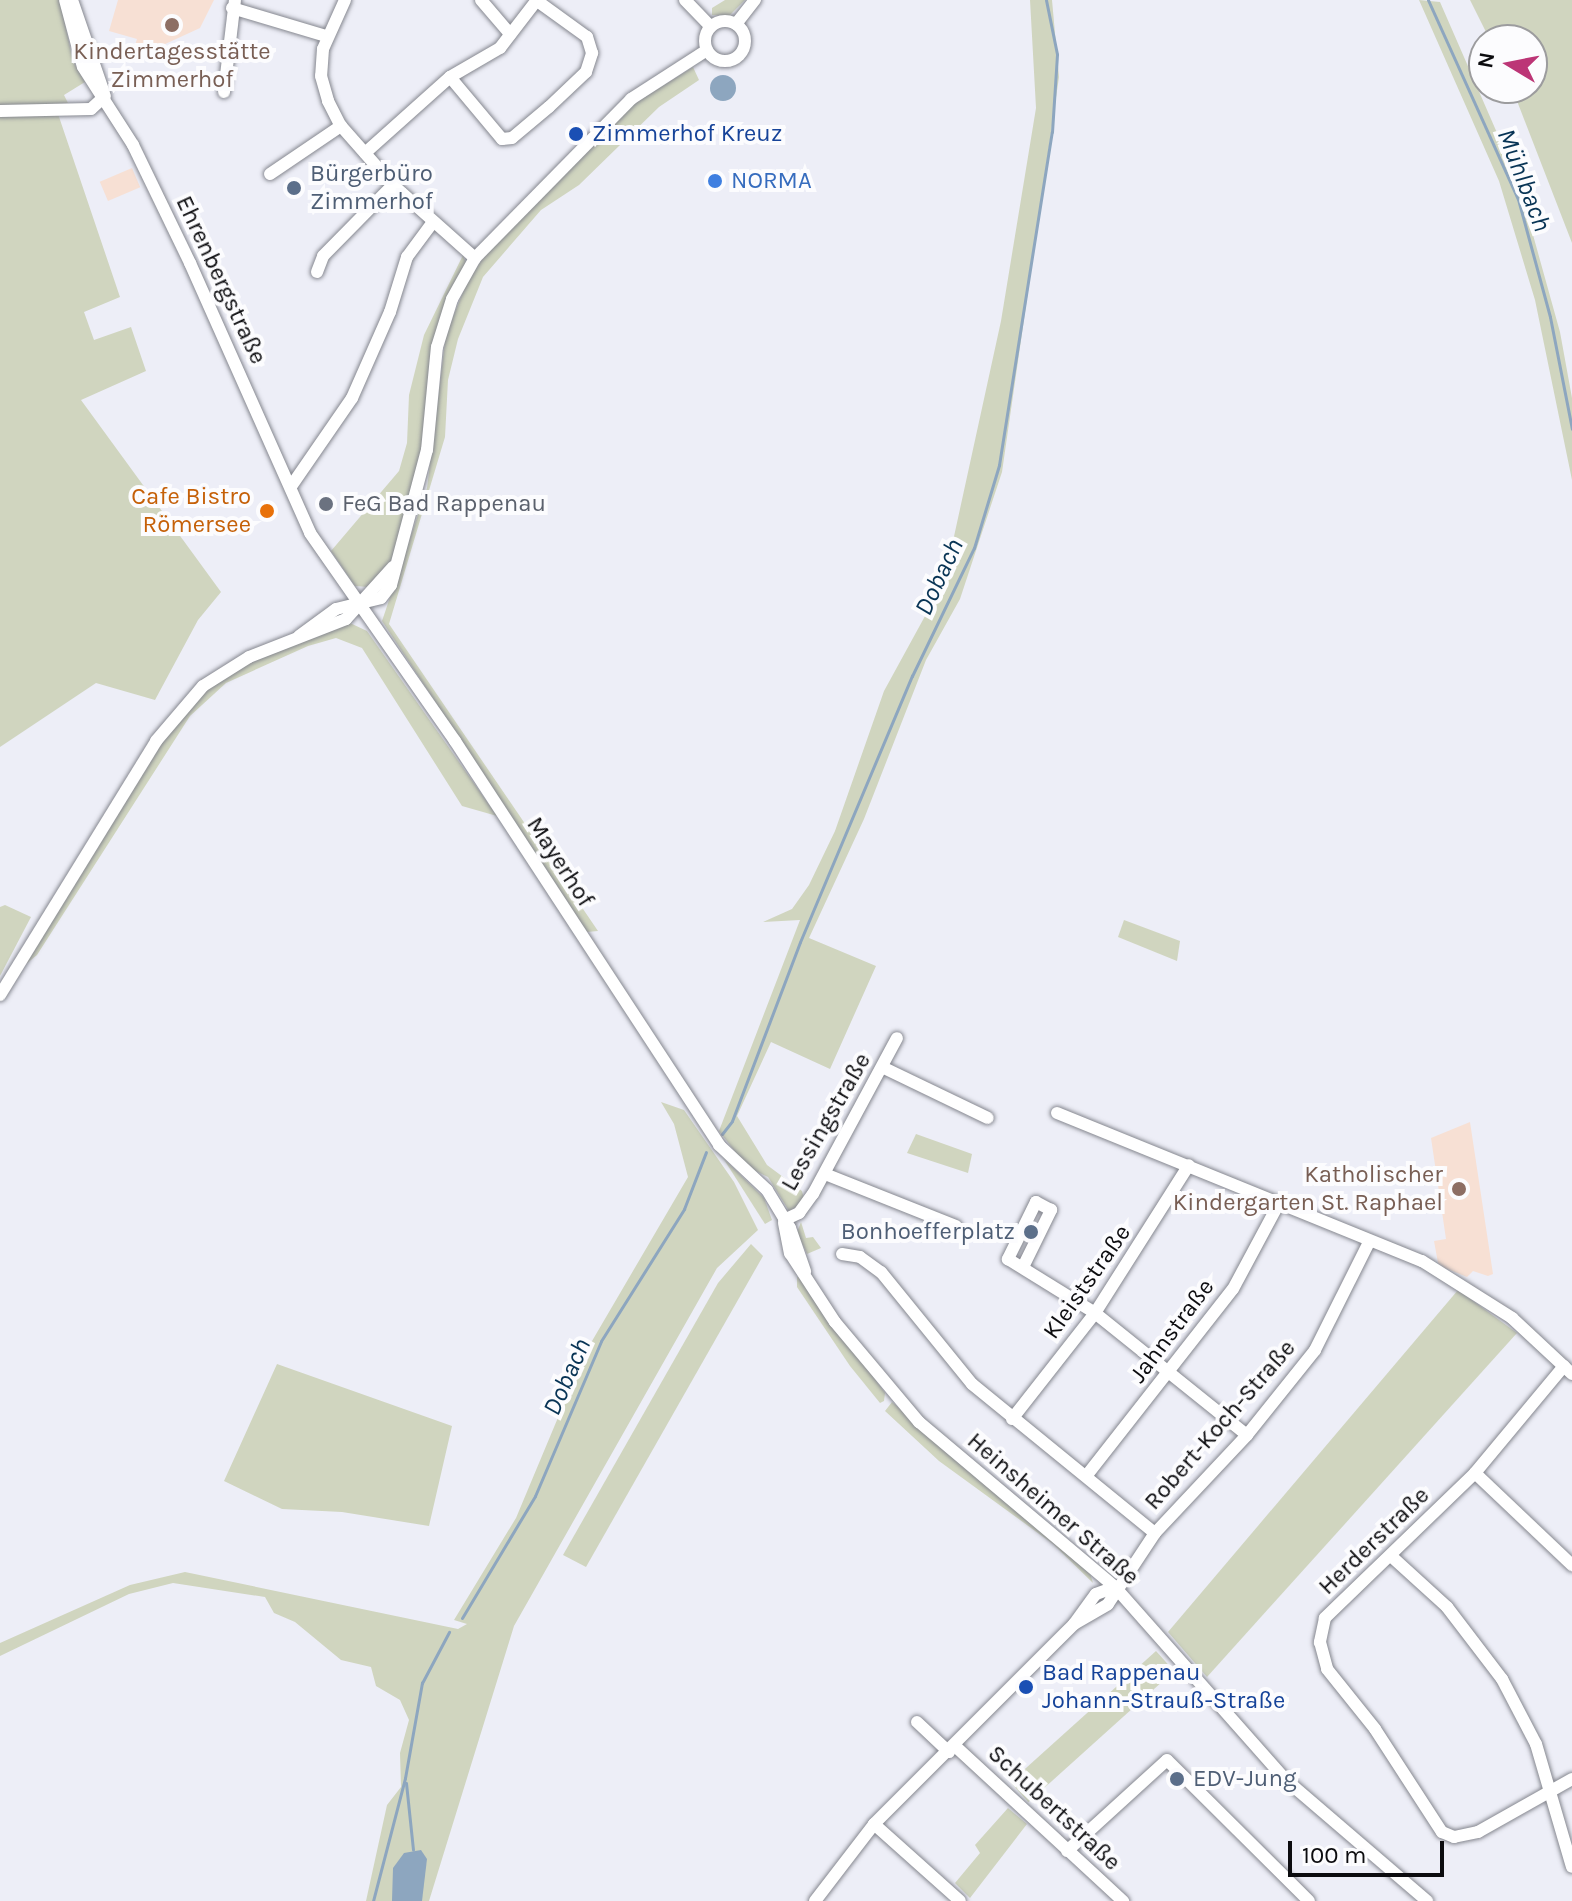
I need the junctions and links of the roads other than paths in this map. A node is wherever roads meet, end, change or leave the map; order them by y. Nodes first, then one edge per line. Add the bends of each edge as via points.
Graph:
1 (65, 0) edge
2 (72, 0) edge
3 (345, 0) edge
4 (481, 0) edge
5 (537, 0) edge
6 (685, 0) edge
7 (755, 0) edge
8 (234, 4) edge
9 (736, 24) junction
10 (711, 27) junction
11 (510, 34) junction
12 (326, 36) junction
13 (707, 50) junction
14 (450, 77) junction
15 (224, 92) dead end
16 (105, 96) junction
17 (0, 111) edge
18 (341, 126) junction
19 (365, 153) junction
20 (270, 174) dead end
21 (393, 185) junction
22 (433, 222) junction
23 (475, 258) junction
24 (317, 272) dead end
25 (292, 485) junction
26 (360, 606) junction
27 (0, 995) edge
28 (897, 1038) dead end
29 (884, 1068) junction
30 (1057, 1113) dead end
31 (988, 1118) dead end
32 (719, 1145) joint
33 (1189, 1165) junction
34 (825, 1174) junction
35 (1278, 1205) junction
36 (784, 1220) junction
37 (956, 1226) dead end
38 (1369, 1242) junction
39 (842, 1254) dead end
40 (1023, 1267) junction
41 (1095, 1313) junction
42 (1568, 1370) edge
43 (1172, 1372) junction
44 (1012, 1419) junction
45 (1247, 1435) junction
46 (1475, 1473) junction
47 (1087, 1475) junction
48 (1155, 1533) junction
49 (1391, 1556) junction
50 (1572, 1565) edge
51 (1115, 1587) junction
52 (917, 1722) dead end
53 (952, 1749) junction
54 (1572, 1779) edge
55 (1552, 1789) junction
56 (874, 1824) junction
57 (1067, 1851) junction
58 (1572, 1867) edge
59 (815, 1901) edge
60 (960, 1901) edge
61 (1123, 1901) edge
62 (1309, 1901) edge
63 (1427, 1901) edge

1 - 16 street, Ehrenbergstraße via 83,67
2 - 16 street, Ehrenbergstraße
3 - 12 street
4 - 11 street
5 - 11 street
5 - 14 street via 587,37 592,53 586,72 555,102 512,138 502,139
6 - 10 street
7 - 9 street
8 - 12 street
8 - 15 street
9 - 10 street via 723,20
9 - 13 street via 745,38 736,58 717,59
10 - 13 street
11 - 14 street via 500,48
12 - 18 street via 321,76
13 - 23 street via 631,99
14 - 19 street
16 - 17 street via 91,109
16 - 25 street, Ehrenbergstraße via 190,263
18 - 19 street
18 - 20 street
19 - 21 street
21 - 22 street
21 - 24 street via 323,256
22 - 23 street
22 - 25 street via 407,257 369,365
23 - 26 street via 452,299 437,347 427,450 391,585 381,598
25 - 26 street, Ehrenbergstraße via 310,533
26 - 27 street via 336,609 299,636 249,657 203,686 156,741
26 - 32 street, Mayerhof via 455,741
28 - 29 street, Lessingstraße
29 - 31 street
29 - 34 street, Lessingstraße
30 - 33 street
32 - 36 street, Heinsheimer Straße via 767,1190
33 - 35 street
33 - 41 street, Kleiststraße
34 - 36 street, Lessingstraße via 799,1213
34 - 37 street
35 - 38 street
35 - 43 street, Jahnstraße via 1233,1289
36 - 51 street, Heinsheimer Straße via 786,1244 835,1322 919,1422
38 - 42 street via 1461,1282 1528,1331
38 - 45 street, Robert-Koch-Straße via 1315,1350
39 - 44 street via 860,1257 881,1272 972,1384
40 - 40 street via 1008,1259 1036,1202 1051,1210
40 - 41 street
41 - 43 street
41 - 44 street, Kleiststraße
42 - 46 street, Herderstraße
43 - 45 street
43 - 47 street, Jahnstraße
44 - 47 street
45 - 48 street, Robert-Koch-Straße
46 - 49 street, Herderstraße
46 - 50 street
47 - 48 street
48 - 51 street, Robert-Koch-Straße
49 - 55 street via 1447,1607 1502,1679
49 - 55 street, Herderstraße via 1325,1618 1321,1652 1437,1827 1454,1837 1478,1832
51 - 53 street, Robert-Koch-Straße via 1108,1604 1074,1624
51 - 63 street, Heinsheimer Straße via 1286,1780
52 - 53 street, Schubertstraße
53 - 56 street, Robert-Koch-Straße
53 - 57 street, Schubertstraße
54 - 55 street
55 - 58 street
56 - 59 street, Robert-Koch-Straße
56 - 60 street
57 - 61 street, Schubertstraße
57 - 62 street via 1167,1760

